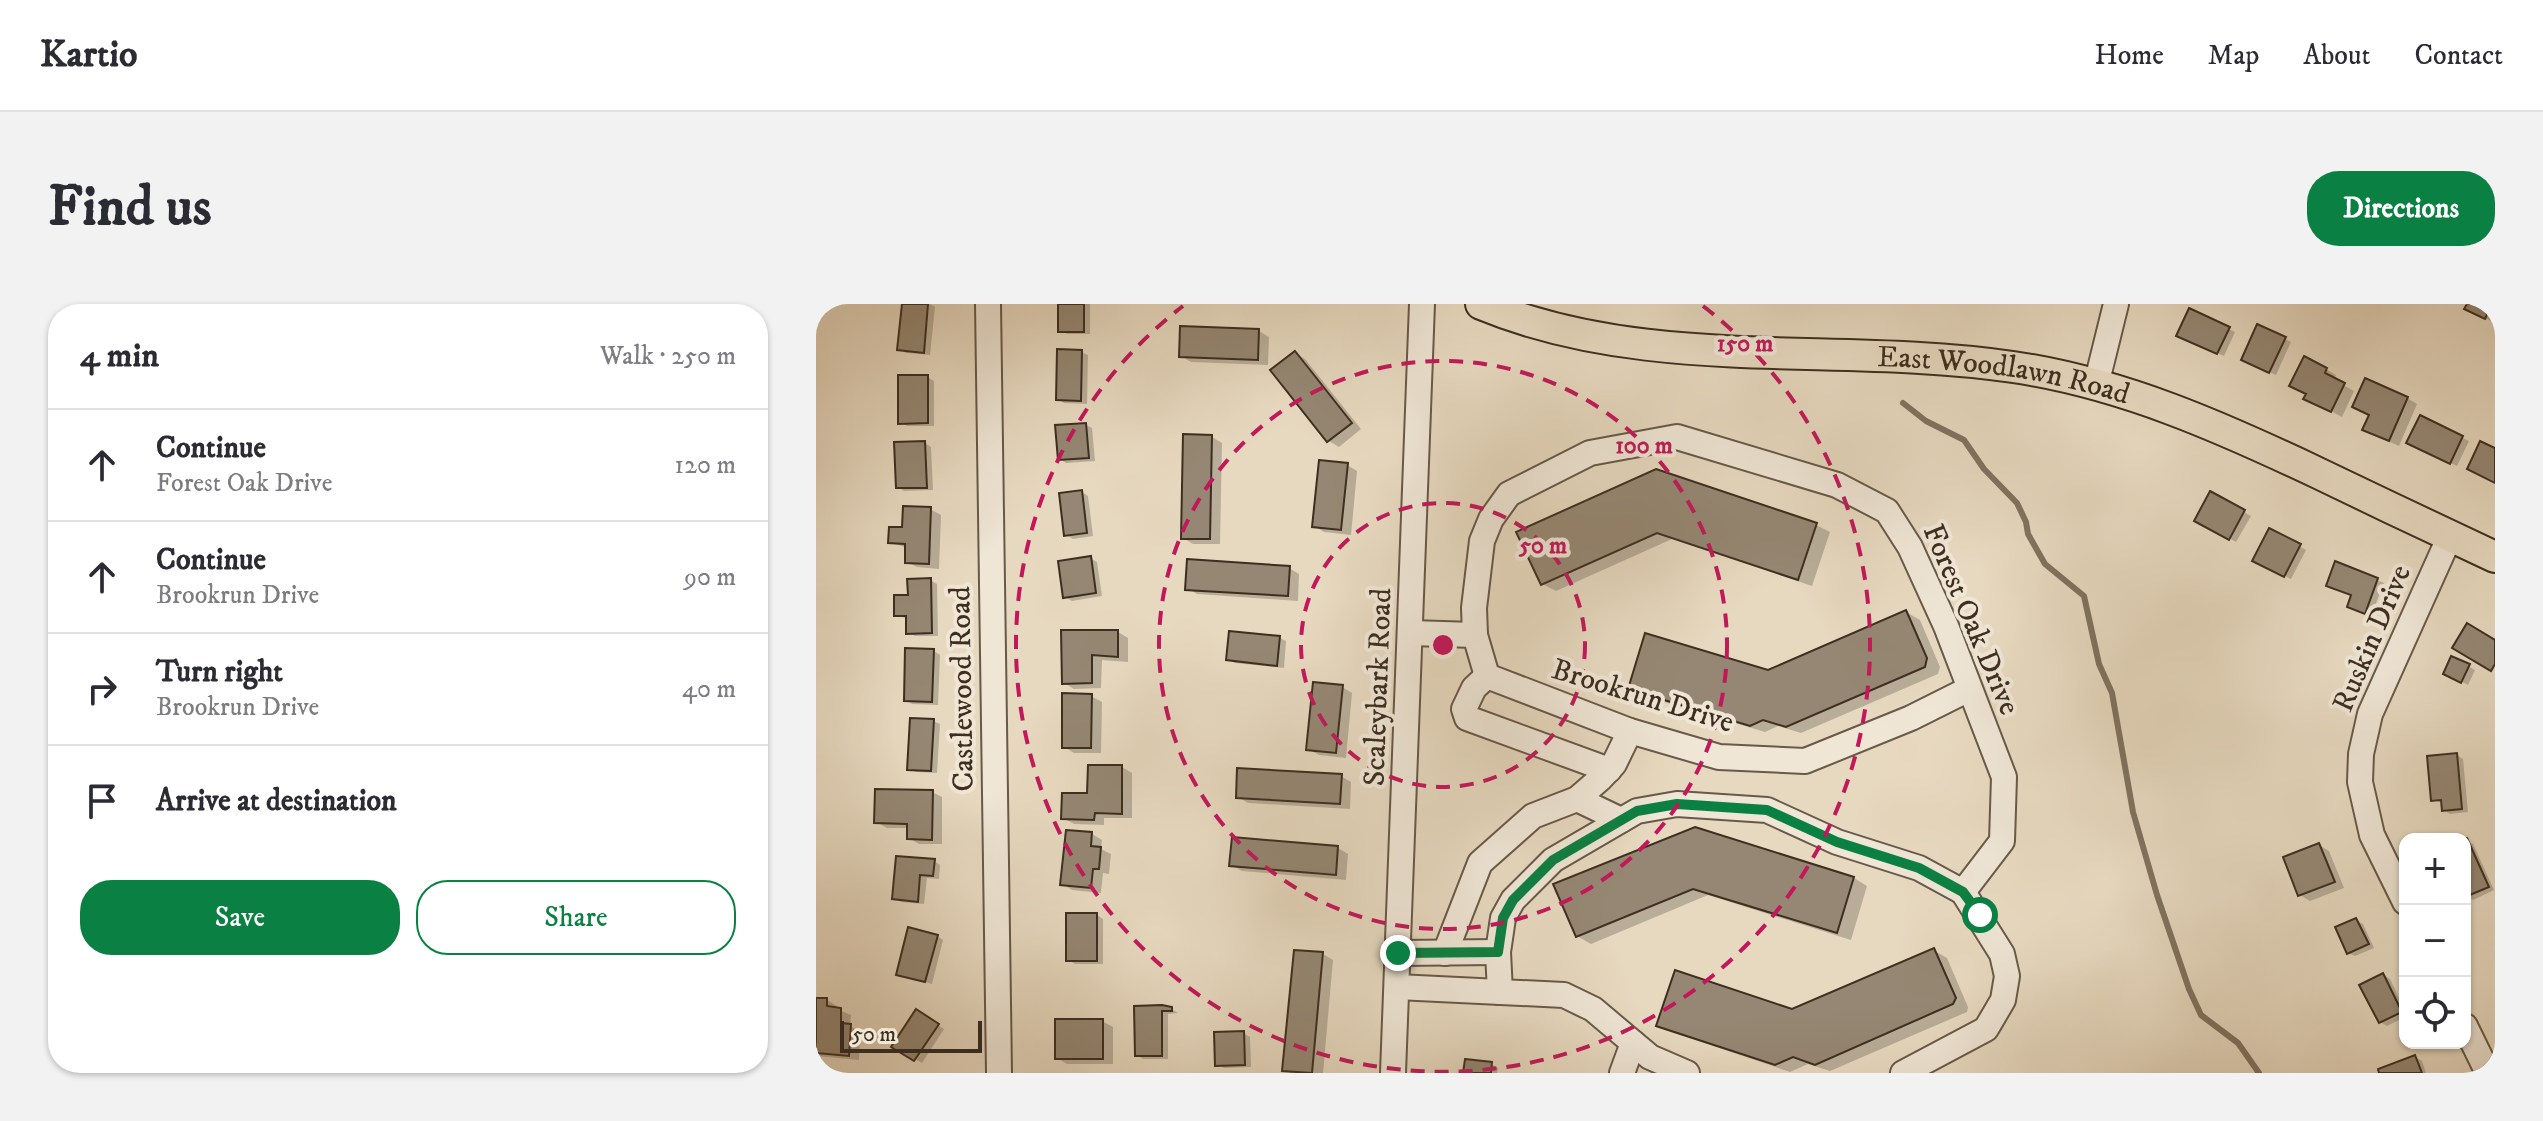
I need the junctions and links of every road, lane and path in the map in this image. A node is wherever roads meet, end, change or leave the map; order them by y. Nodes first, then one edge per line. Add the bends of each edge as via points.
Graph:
1 (988, 304) edge
2 (1422, 304) edge
3 (1481, 304) edge
4 (2116, 304) edge
5 (2096, 385) junction
6 (2450, 536) junction
7 (2495, 557) edge
8 (1411, 633) junction
9 (1475, 635) junction
10 (1487, 676) junction
11 (1969, 689) junction
12 (1630, 731) junction
13 (1609, 770) junction
14 (1577, 799) junction
15 (1621, 820) junction
16 (2399, 890) edge
17 (1963, 892) junction
18 (1498, 952) junction
19 (1398, 953) junction
20 (1445, 953) junction
21 (1397, 987) junction
22 (1500, 992) junction
23 (2471, 1038) edge
24 (1633, 1043) junction
25 (999, 1073) edge
26 (1393, 1073) edge
27 (1622, 1073) edge
28 (1687, 1073) edge
29 (1903, 1073) edge
30 (2488, 1073) edge

1 - 25 street, Castlewood Road
2 - 8 street, Scaleybark Road
3 - 5 main road, East Woodlawn Road via 1617,340 1765,353 1928,358 2014,367
4 - 5 street
5 - 6 main road, East Woodlawn Road via 2233,433
6 - 7 main road, East Woodlawn Road
6 - 16 street, Ruskin Drive via 2370,714 2361,754 2362,794 2372,835
8 - 9 street
8 - 19 street, Scaleybark Road
9 - 10 street
9 - 11 street, Forest Oak Drive via 1482,541 1509,494 1590,453 1677,437 1837,485 1887,511 1910,547
10 - 12 street, Brookrun Drive
10 - 13 street via 1464,709 1467,718
11 - 12 street, Brookrun Drive via 1805,761 1719,757
11 - 17 street, Forest Oak Drive via 2004,777 2002,841
12 - 13 street
13 - 14 street
14 - 15 street
14 - 20 street via 1533,816 1480,863
15 - 17 street via 1637,811 1677,804 1767,810 1837,842 1919,868
15 - 18 street via 1553,860 1513,900 1503,918
17 - 29 street via 2002,954 2007,976 2003,1000 1986,1029
18 - 20 street
18 - 22 street
19 - 20 street
19 - 21 street, Scaleybark Road
21 - 22 street
21 - 26 street, Scaleybark Road
22 - 24 street via 1564,995 1593,1009
23 - 30 street
24 - 27 street
24 - 28 street

